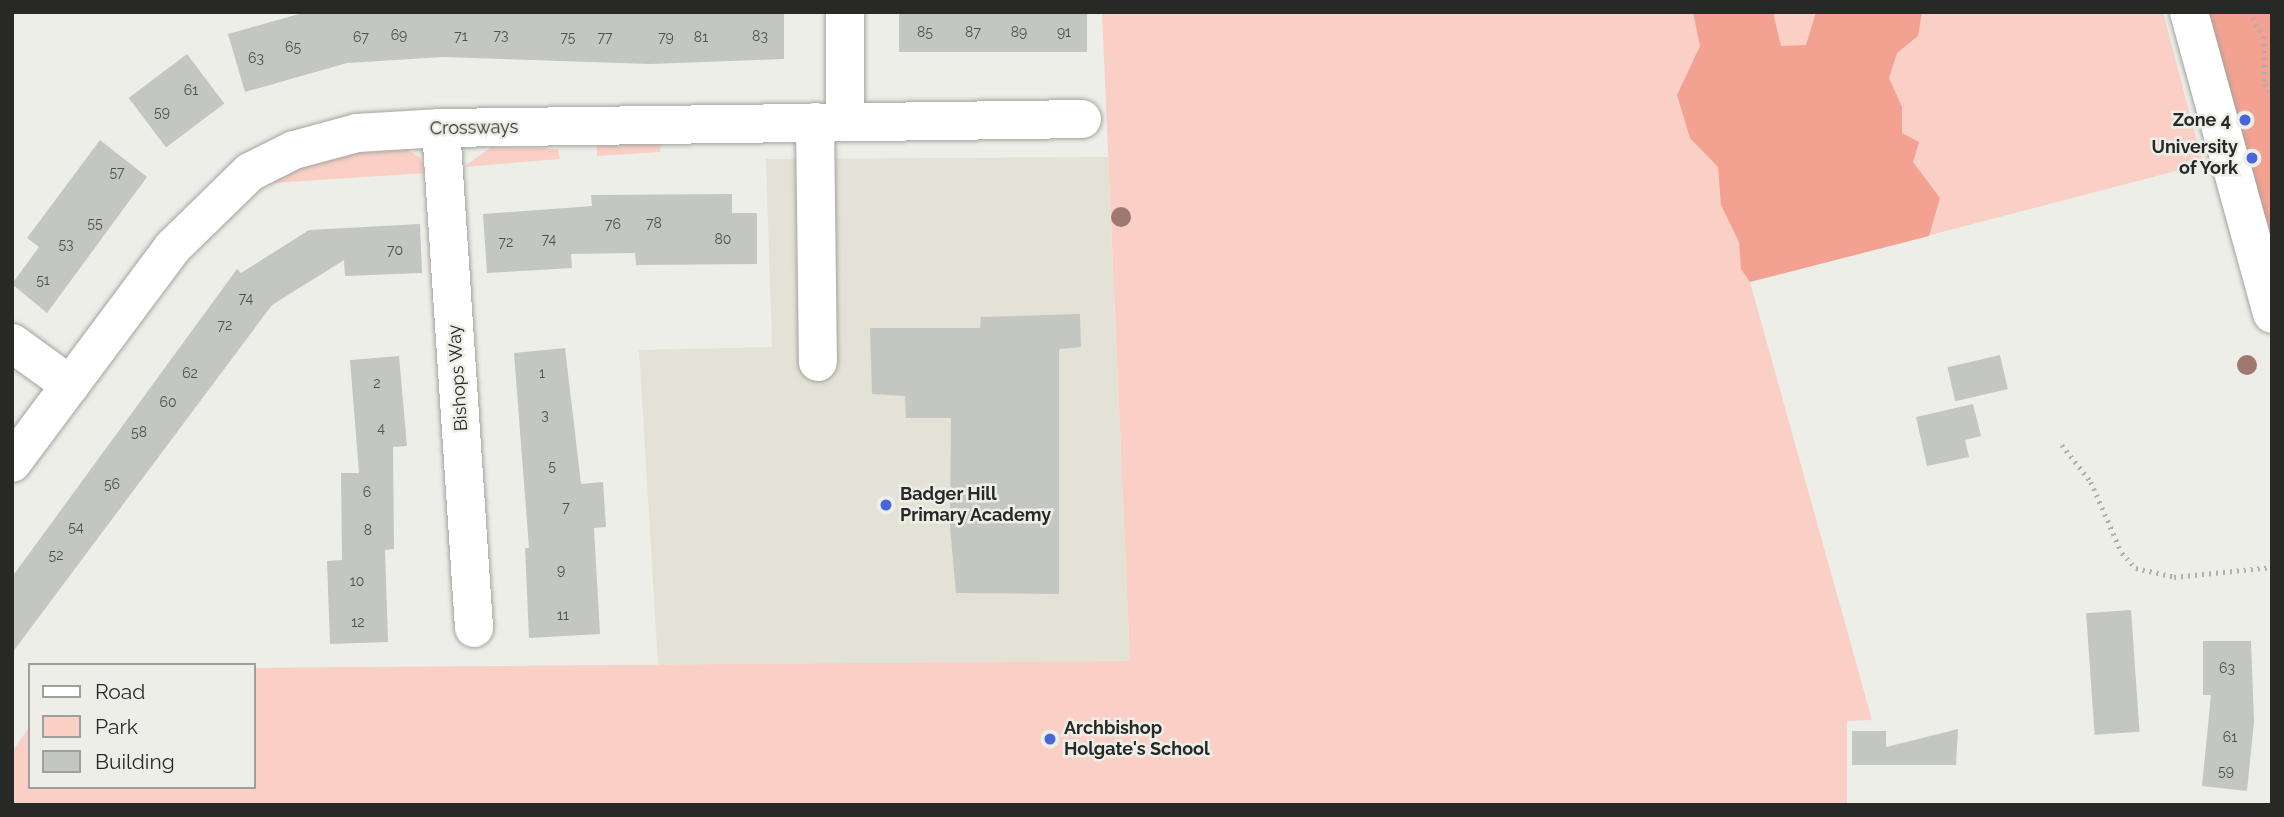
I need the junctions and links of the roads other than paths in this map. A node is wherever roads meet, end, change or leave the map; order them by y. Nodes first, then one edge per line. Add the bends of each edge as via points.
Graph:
1 (845, 12) edge
2 (2189, 12) edge
3 (1082, 119) dead end
4 (830, 121) junction
5 (441, 128) junction
6 (2272, 314) edge
7 (12, 343) edge
8 (818, 362) dead end
9 (70, 385) junction
10 (12, 463) edge
11 (474, 628) dead end

1 - 4 street
2 - 6 street
3 - 4 street, Crossways
4 - 5 street, Crossways
4 - 8 street
5 - 9 street, Crossways via 357,133 294,150 250,172 172,248
5 - 11 street, Bishops Way
7 - 9 street
9 - 10 street, Crossways

